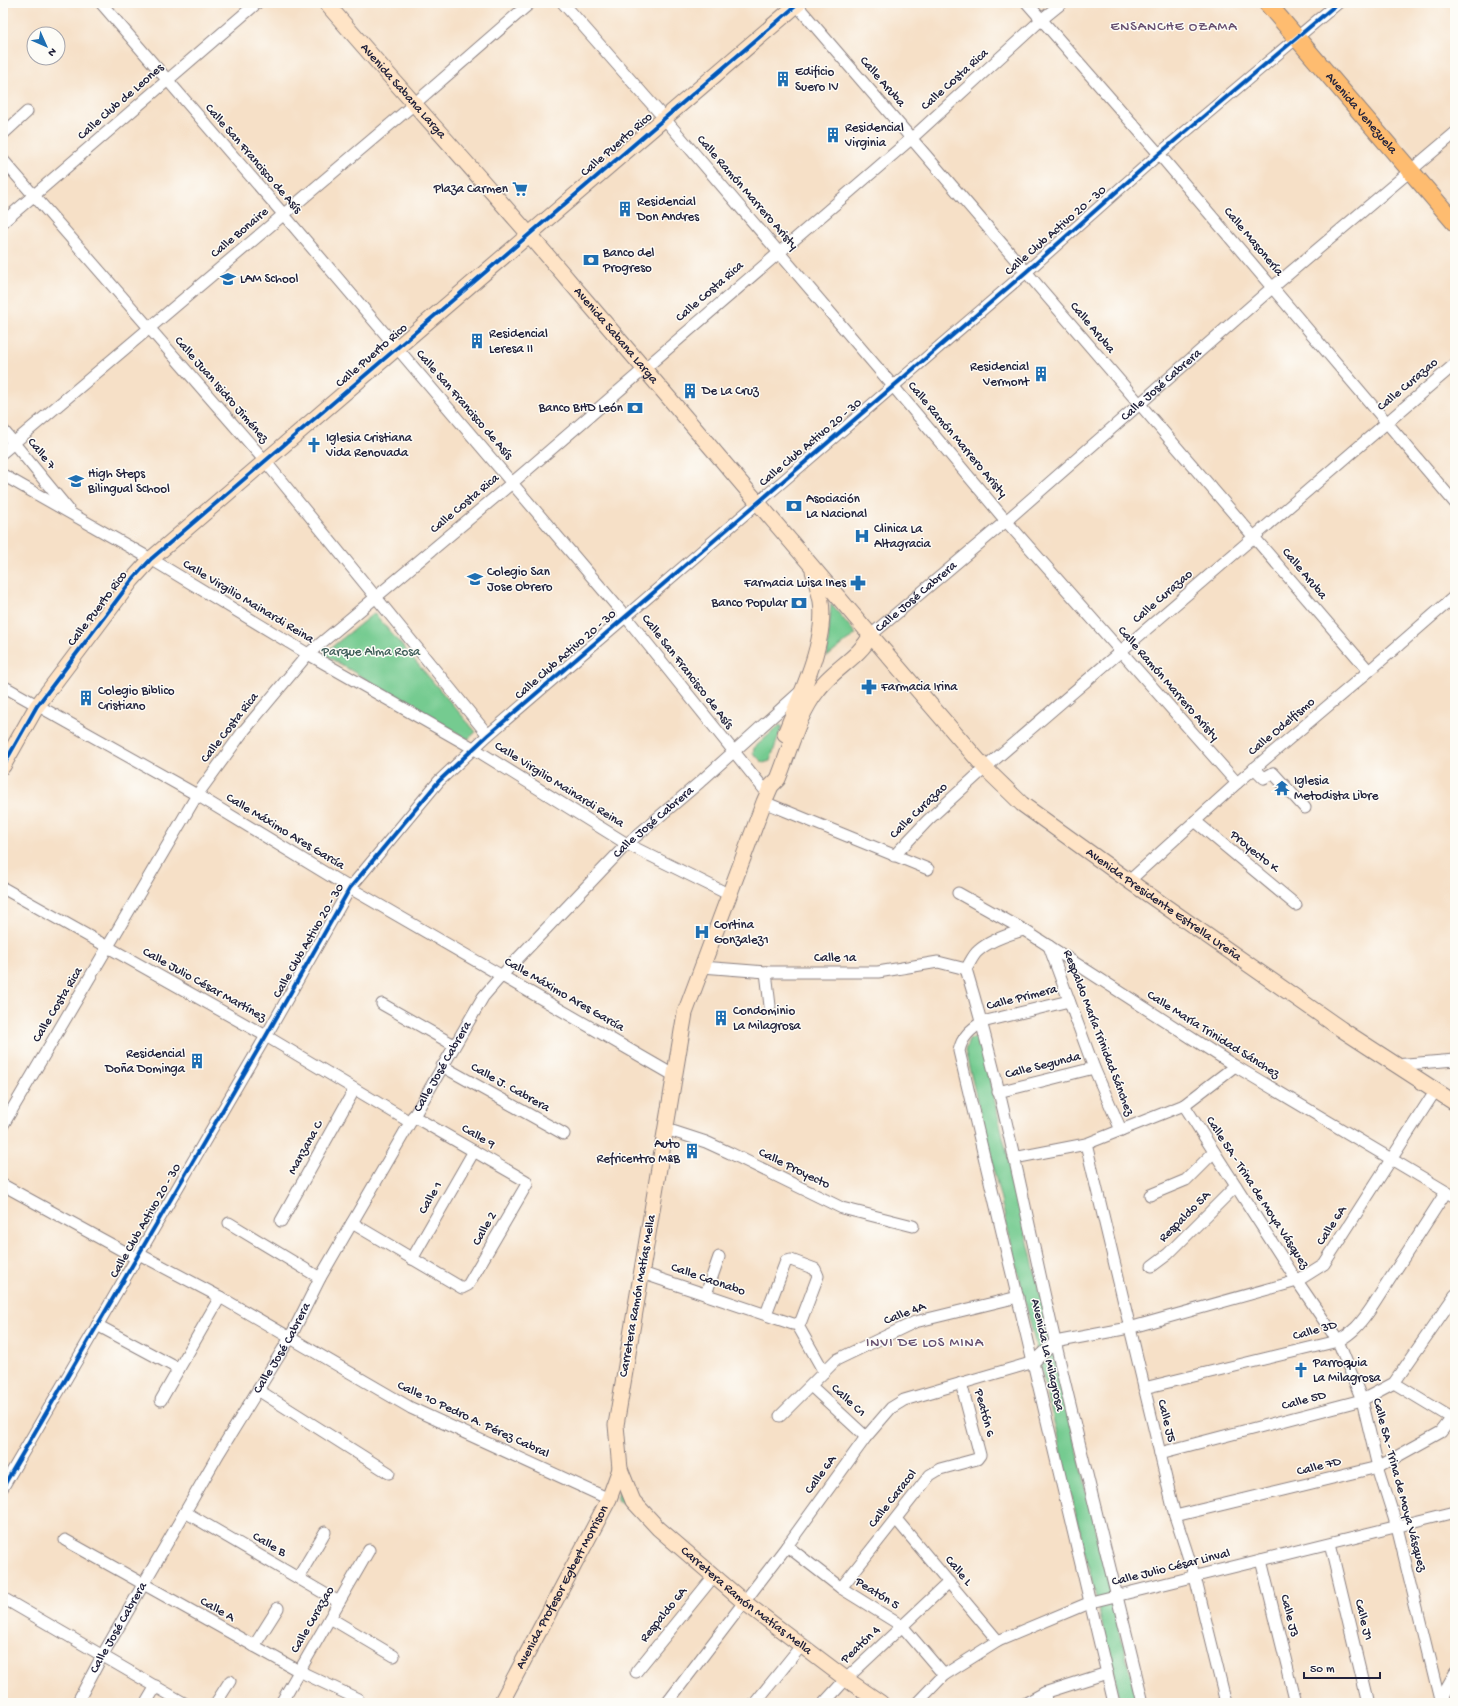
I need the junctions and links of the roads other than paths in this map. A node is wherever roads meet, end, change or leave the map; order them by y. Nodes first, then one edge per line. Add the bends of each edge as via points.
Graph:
1 (101, 3) edge
2 (258, 3) edge
3 (326, 3) edge
4 (530, 3) edge
5 (563, 3) edge
6 (1027, 3) edge
7 (1062, 3) edge
8 (1267, 3) edge
9 (1338, 3) edge
10 (797, 4) edge
11 (1041, 20) junction
12 (1298, 37) junction
13 (168, 81) junction
14 (413, 105) junction
15 (27, 112) dead end
16 (664, 118) junction
17 (1455, 133) edge
18 (3, 134) edge
19 (912, 138) junction
20 (1159, 154) junction
21 (3, 160) edge
22 (1411, 171) junction
23 (33, 196) junction
24 (284, 215) junction
25 (3, 222) edge
26 (1455, 223) edge
27 (529, 235) junction
28 (778, 252) junction
29 (1026, 272) junction
30 (1273, 288) junction
31 (148, 328) junction
32 (396, 348) junction
33 (1455, 364) edge
34 (644, 368) junction
35 (893, 386) junction
36 (1139, 404) junction
37 (1386, 422) junction
38 (3, 430) edge
39 (14, 443) junction
40 (3, 452) edge
41 (265, 461) junction
42 (3, 475) edge
43 (512, 482) junction
44 (756, 502) junction
45 (1455, 503) edge
46 (72, 514) junction
47 (1006, 521) junction
48 (1255, 537) junction
49 (152, 559) junction
50 (812, 568) junction
51 (1455, 596) edge
52 (376, 597) junction
53 (626, 617) junction
54 (871, 635) junction
55 (1121, 652) junction
56 (308, 654) junction
57 (1369, 671) junction
58 (901, 672) joint
59 (3, 686) edge
60 (802, 690) junction
61 (37, 706) junction
62 (488, 735) junction
63 (473, 748) junction
64 (733, 752) junction
65 (3, 766) edge
66 (985, 768) junction
67 (1254, 768) junction
68 (1237, 783) junction
69 (768, 794) junction
70 (196, 795) junction
71 (1305, 808) dead end
72 (1195, 821) junction
73 (628, 844) junction
74 (894, 856) junction
75 (928, 869) dead end
76 (1129, 881) junction
77 (3, 888) edge
78 (350, 888) junction
79 (958, 893) dead end
80 (730, 895) junction
81 (1296, 905) dead end
82 (1024, 930) junction
83 (1049, 946) junction
84 (108, 948) junction
85 (702, 967) junction
86 (966, 969) junction
87 (766, 972) junction
88 (502, 975) junction
89 (1069, 1001) junction
90 (382, 1004) dead end
91 (770, 1006) dead end
92 (982, 1022) junction
93 (266, 1036) junction
94 (454, 1045) junction
95 (1455, 1060) edge
96 (1395, 1065) junction
97 (442, 1066) junction
98 (1235, 1066) junction
99 (1094, 1068) junction
100 (675, 1076) junction
101 (354, 1090) junction
102 (1435, 1091) junction
103 (998, 1092) junction
104 (1455, 1103) edge
105 (1184, 1105) junction
106 (412, 1119) junction
107 (3, 1124) edge
108 (666, 1129) junction
109 (1121, 1130) junction
110 (564, 1134) dead end
111 (1086, 1144) junction
112 (474, 1151) junction
113 (1214, 1152) junction
114 (1014, 1158) junction
115 (1391, 1159) junction
116 (527, 1182) joint
117 (3, 1185) edge
118 (1236, 1186) junction
119 (1150, 1195) dead end
120 (1450, 1195) edge
121 (281, 1221) dead end
122 (229, 1223) dead end
123 (352, 1223) junction
124 (913, 1226) dead end
125 (137, 1256) junction
126 (720, 1257) dead end
127 (412, 1259) junction
128 (1152, 1266) dead end
129 (642, 1273) junction
130 (320, 1278) junction
131 (1297, 1282) junction
132 (706, 1294) junction
133 (1455, 1295) edge
134 (220, 1297) junction
135 (1018, 1297) junction
136 (766, 1314) junction
137 (797, 1324) junction
138 (97, 1325) junction
139 (1129, 1328) junction
140 (290, 1338) junction
141 (1338, 1341) junction
142 (1055, 1342) junction
143 (1034, 1362) junction
144 (179, 1369) junction
145 (824, 1372) junction
146 (961, 1383) junction
147 (1394, 1383) junction
148 (810, 1386) junction
149 (1144, 1388) junction
150 (258, 1390) junction
151 (161, 1400) dead end
152 (1362, 1400) junction
153 (780, 1416) dead end
154 (1454, 1418) edge
155 (866, 1437) junction
156 (979, 1450) joint
157 (1160, 1453) junction
158 (1378, 1467) junction
159 (620, 1469) junction
160 (389, 1473) dead end
161 (3, 1487) edge
162 (609, 1499) junction
163 (184, 1512) junction
164 (1455, 1512) edge
165 (1175, 1516) junction
166 (896, 1519) junction
167 (1397, 1526) junction
168 (325, 1532) dead end
169 (65, 1540) dead end
170 (1330, 1544) junction
171 (787, 1546) junction
172 (369, 1550) dead end
173 (1261, 1560) junction
174 (714, 1576) junction
175 (1195, 1577) junction
176 (298, 1578) junction
177 (949, 1582) junction
178 (143, 1584) junction
179 (841, 1588) junction
180 (1118, 1596) junction
181 (339, 1602) junction
182 (744, 1602) junction
183 (1091, 1602) junction
184 (4, 1603) edge
185 (278, 1608) dead end
186 (330, 1618) junction
187 (902, 1626) junction
188 (998, 1641) junction
189 (254, 1646) junction
190 (801, 1646) junction
191 (102, 1656) junction
192 (394, 1656) dead end
193 (299, 1671) junction
194 (636, 1672) dead end
195 (1107, 1673) junction
196 (1455, 1674) edge
197 (944, 1675) junction
198 (846, 1679) junction
199 (230, 1681) dead end
200 (156, 1686) junction
201 (1045, 1698) edge
202 (358, 1699) dead end
203 (77, 1703) edge
204 (146, 1703) edge
205 (184, 1703) edge
206 (216, 1703) edge
207 (281, 1703) edge
208 (501, 1703) edge
209 (667, 1703) edge
210 (755, 1703) edge
211 (824, 1703) edge
212 (881, 1703) edge
213 (916, 1703) edge
214 (1026, 1703) edge
215 (1114, 1703) edge
216 (1143, 1703) edge
217 (1226, 1703) edge
218 (1296, 1703) edge
219 (1368, 1703) edge
220 (1440, 1703) edge

1 - 13 street, Calle San Francisco de Asís
2 - 13 street, Calle Club de Leones
3 - 14 main road, Avenida Sabana Larga
4 - 14 street, Calle Bonaire
5 - 16 street, Calle Ramón Marrero Aristy
6 - 11 street, Calle Masonería
7 - 11 street, Calle Costa Rica
8 - 12 main road, Avenida Venezuela
9 - 12 street, Calle Club Activo 20 - 30
10 - 16 main road, Calle Puerto Rico
10 - 19 street, Calle Aruba
11 - 19 street, Calle Costa Rica
11 - 20 street, Calle Masonería
12 - 20 street, Calle Club Activo 20 - 30
12 - 22 main road, Avenida Venezuela
13 - 23 street, Calle Club de Leones
13 - 24 street, Calle San Francisco de Asís
14 - 24 street, Calle Bonaire
14 - 27 main road, Avenida Sabana Larga
15 - 18 street
16 - 27 main road, Calle Puerto Rico
16 - 28 street, Calle Ramón Marrero Aristy
17 - 22 street, Calle José Cabrera
19 - 28 street, Calle Costa Rica
19 - 29 street, Calle Aruba
20 - 29 street, Calle Club Activo 20 - 30
20 - 30 street, Calle Masonería
21 - 23 street, Calle Juan Isidro Jiménez
22 - 26 main road, Avenida Venezuela
22 - 30 street, Calle José Cabrera
23 - 25 street, Calle Club de Leones
23 - 31 street, Calle Juan Isidro Jiménez
24 - 31 street, Calle Bonaire
24 - 32 street, Calle San Francisco de Asís
27 - 32 main road, Calle Puerto Rico
27 - 34 main road, Avenida Sabana Larga
28 - 34 street, Calle Costa Rica
28 - 35 street, Calle Ramón Marrero Aristy
29 - 35 street, Calle Club Activo 20 - 30
29 - 36 street, Calle Aruba
30 - 36 street, Calle José Cabrera
30 - 37 street, Calle Masonería
31 - 39 street, Calle Bonaire
31 - 41 street, Calle Juan Isidro Jiménez
32 - 41 main road, Calle Puerto Rico
32 - 43 street, Calle San Francisco de Asís
33 - 37 street, Calle Curazao
34 - 43 street, Calle Costa Rica
34 - 44 main road, Avenida Sabana Larga
35 - 44 street, Calle Club Activo 20 - 30
35 - 47 street, Calle Ramón Marrero Aristy
36 - 47 street, Calle José Cabrera
36 - 48 street, Calle Aruba
37 - 45 street, Calle Masonería
37 - 48 street, Calle Curazao
38 - 39 street, Calle 7
39 - 40 street, Calle Bonaire
39 - 46 street, Calle 7
41 - 49 main road, Calle Puerto Rico
41 - 52 street, Calle Juan Isidro Jiménez
42 - 46 street, Calle Virgilio Mainardi Reina
43 - 52 street, Calle Costa Rica
43 - 53 street, Calle San Francisco de Asís
44 - 50 main road, Avenida Sabana Larga
44 - 53 street, Calle Club Activo 20 - 30
46 - 49 street, Calle Virgilio Mainardi Reina
47 - 54 street, Calle José Cabrera
47 - 55 street, Calle Ramón Marrero Aristy
48 - 55 street, Calle Curazao
48 - 57 street, Calle Aruba
49 - 56 street, Calle Virgilio Mainardi Reina
49 - 61 main road, Calle Puerto Rico via 132,580
50 - 54 main road, Avenida Sabana Larga
50 - 60 main road, Carretera Ramón Matías Mella via 821,602 821,622 817,650
51 - 57 street, Calle Odelfismo
52 - 56 street, Calle Costa Rica
52 - 62 street, Calle Juan Isidro Jiménez
53 - 62 street, Calle Club Activo 20 - 30
53 - 64 street, Calle San Francisco de Asís
54 - 58 main road, Avenida Sabana Larga
54 - 60 main road, Calle José Cabrera via 859,639
54 - 69 main road, Carretera Ramón Matías Mella via 866,644 818,689 801,721 778,780
55 - 66 street, Calle Curazao
55 - 68 street, Calle Ramón Marrero Aristy
56 - 63 street, Calle Virgilio Mainardi Reina
56 - 70 street, Calle Costa Rica via 242,733
57 - 67 street, Calle Odelfismo
58 - 66 main road, Avenida Presidente Estrella Ureña
59 - 61 street, Calle Máximo Ares García
60 - 64 street, Calle José Cabrera
60 - 69 main road, Carretera Ramón Matías Mella via 775,759
61 - 65 main road, Calle Puerto Rico
61 - 70 street, Calle Máximo Ares García
62 - 63 street, Calle Club Activo 20 - 30
63 - 73 street, Calle Virgilio Mainardi Reina
63 - 78 street, Calle Club Activo 20 - 30 via 439,781
64 - 69 street, Calle San Francisco de Asís
64 - 73 street, Calle José Cabrera
66 - 74 street, Calle Curazao via 928,820
66 - 76 main road, Avenida Presidente Estrella Ureña via 1022,804
67 - 68 street, Calle Odelfismo
67 - 71 street via 1264,778 1273,773
68 - 72 street, Calle Odelfismo
69 - 74 street
69 - 80 main road, Carretera Ramón Matías Mella
70 - 78 street, Calle Máximo Ares García
70 - 84 street, Calle Costa Rica
72 - 76 street, Calle Odelfismo
72 - 81 street, Proyecto K
73 - 80 street, Calle Virgilio Mainardi Reina
73 - 88 street, Calle José Cabrera
74 - 75 street
76 - 96 main road, Avenida Presidente Estrella Ureña
77 - 84 street, Calle Julio César Martínez
78 - 88 street, Calle Máximo Ares García
78 - 93 street, Calle Club Activo 20 - 30
79 - 82 street, Calle María Trinidad Sánchez
80 - 85 main road, Carretera Ramón Matías Mella
82 - 83 street, Calle María Trinidad Sánchez
82 - 86 street via 985,946 977,952
83 - 89 street, Respaldo María Trinidad Sánchez
83 - 98 street, Calle María Trinidad Sánchez
84 - 93 street, Calle Julio César Martínez
84 - 107 street, Calle Costa Rica
85 - 87 street, Calle 1a
85 - 100 main road, Carretera Ramón Matías Mella via 685,1013
86 - 87 street, Calle 1a via 938,962 878,972
86 - 92 street, Avenida La Milagrosa
87 - 91 street
88 - 94 street, Calle José Cabrera via 483,997
88 - 100 street, Calle Máximo Ares García
89 - 92 street, Calle Primera
89 - 99 street, Respaldo María Trinidad Sánchez
90 - 94 street
92 - 103 street, Avenida La Milagrosa
92 - 135 street, Avenida La Milagrosa via 964,1037 959,1051
93 - 101 street, Calle Julio César Martínez
93 - 125 street, Calle Club Activo 20 - 30
94 - 97 street, Calle José Cabrera
95 - 96 street
96 - 102 main road, Avenida Presidente Estrella Ureña
97 - 106 street, Calle José Cabrera
97 - 110 street, Calle J. Cabrera
98 - 105 street
98 - 115 street, Calle María Trinidad Sánchez
99 - 103 street, Calle Segunda
99 - 109 street, Respaldo María Trinidad Sánchez
100 - 108 main road, Carretera Ramón Matías Mella
101 - 106 street, Calle Julio César Martínez
101 - 121 street, Manzana C
102 - 104 main road, Avenida Presidente Estrella Ureña
102 - 115 street, Calle 6A
103 - 114 street, Avenida La Milagrosa
105 - 109 street
105 - 113 street, Calle 5A - Trina de Moya Vásquez
106 - 112 street, Calle 9
106 - 123 street, Calle José Cabrera
108 - 124 street, Calle Proyecto via 718,1147 842,1208
108 - 129 main road, Carretera Ramón Matías Mella
109 - 111 street
111 - 114 street
111 - 139 street, Calle J5
112 - 116 street, Calle 9
112 - 127 street, Calle 1
113 - 118 street, Calle 5A - Trina de Moya Vásquez
113 - 119 street via 1186,1180
114 - 142 street, Avenida La Milagrosa
115 - 120 street, Calle María Trinidad Sánchez
115 - 131 street, Calle 6A via 1324,1264
116 - 127 street, Calle 2 via 465,1288
117 - 125 street, Calle 10 Pedro A. Pérez Cabral
118 - 128 street, Respaldo 5A via 1168,1254
118 - 131 street, Calle 5A - Trina de Moya Vásquez
120 - 141 street, Calle 3D via 1359,1326
122 - 130 street
123 - 127 street
123 - 130 street, Calle José Cabrera
125 - 134 street, Calle 10 Pedro A. Pérez Cabral
125 - 138 street, Calle Club Activo 20 - 30
126 - 132 street
129 - 132 street, Calle Caonabo
129 - 159 main road, Carretera Ramón Matías Mella via 616,1425
130 - 140 street, Calle José Cabrera
131 - 139 street, Calle 6A
131 - 141 street, Calle 5A - Trina de Moya Vásquez
132 - 136 street, Calle Caonabo
133 - 147 street, Calle 5D
134 - 140 street, Calle 10 Pedro A. Pérez Cabral
134 - 144 street
135 - 143 street, Avenida La Milagrosa
135 - 145 street, Calle 4A via 915,1322 836,1360
136 - 137 street, Calle Caonabo
136 - 137 street via 786,1261 791,1260 815,1269 818,1276 801,1321
137 - 145 street
138 - 144 street
138 - 161 street, Calle Club Activo 20 - 30
139 - 142 street, Calle 6A
139 - 149 street, Calle J5
140 - 150 street, Calle José Cabrera
140 - 162 street, Calle 10 Pedro A. Pérez Cabral via 411,1408
141 - 149 street, Calle 3D
141 - 152 street, Calle 5A - Trina de Moya Vásquez
142 - 143 street, Calle 6A
142 - 180 street, Avenida La Milagrosa
143 - 146 street, Calle 6A
143 - 183 street, Avenida La Milagrosa
144 - 151 street
145 - 148 street, Calle 4A
146 - 155 street, Calle 6A via 904,1400 891,1408
146 - 156 street, Peatón 6
147 - 152 street, Calle 5D
147 - 154 street
148 - 153 street, Calle 4A
148 - 155 street, Calle C1
149 - 157 street, Calle J5
150 - 160 street
150 - 163 street, Calle José Cabrera
152 - 157 street, Calle 5D
152 - 158 street, Calle 5A - Trina de Moya Vásquez
154 - 158 street, Calle 7D via 1441,1432
155 - 171 street, Calle 6A
156 - 166 street, Calle Caracol via 980,1456 977,1459 934,1471
157 - 165 street, Calle J5
158 - 165 street, Calle 7D
158 - 167 street, Calle 5A - Trina de Moya Vásquez
159 - 162 main road, Avenida Profesor Egbert Morrison
159 - 174 main road, Carretera Ramón Matías Mella via 633,1501 658,1528
162 - 208 main road, Avenida Profesor Egbert Morrison
163 - 176 street, Calle B
163 - 178 street, Calle José Cabrera
164 - 167 street, Calle Julio César Linval
165 - 175 street, Calle J5
166 - 177 street, Calle L
166 - 179 street, Calle Caracol
167 - 170 street, Calle Julio César Linval
167 - 220 street, Calle 5A - Trina de Moya Vásquez
168 - 176 street
169 - 178 street, Calle A
170 - 173 street, Calle Julio César Linval
170 - 219 street, Calle J1
171 - 179 street, Peatón 5
171 - 182 street, Calle 6A
172 - 181 street, Calle Curazao
173 - 175 street, Calle Julio César Linval
173 - 218 street, Calle J3
174 - 182 main road, Carretera Ramón Matías Mella
174 - 194 street, Respaldo 6A
175 - 180 street, Calle Julio César Linval
175 - 217 street, Calle J5
176 - 181 street, Calle B
177 - 187 street, Peatón 4
177 - 188 street, Calle L
178 - 189 street, Calle A
178 - 191 street, Calle José Cabrera
179 - 187 street, Peatón 5
180 - 183 street, Calle Julio César Linval
180 - 216 street, Avenida La Milagrosa
181 - 186 street, Calle Curazao
182 - 190 main road, Carretera Ramón Matías Mella
182 - 209 street, Calle 6A
183 - 188 street, Calle Julio César Linval
183 - 195 street, Avenida La Milagrosa
184 - 191 street
185 - 189 street
186 - 192 street
186 - 193 street, Calle Curazao
187 - 197 street, Peatón 5
187 - 198 street, Peatón 4
188 - 197 street, Calle Julio César Linval
189 - 193 street, Calle A
190 - 198 main road, Carretera Ramón Matías Mella
190 - 210 street
191 - 200 street
191 - 203 street, Calle José Cabrera
193 - 202 street, Calle A
193 - 207 street, Calle Curazao
195 - 201 street
195 - 215 street, Avenida La Milagrosa
196 - 220 street
197 - 213 street, Calle Julio César Linval
198 - 211 street, Peatón 4
198 - 212 main road, Carretera Ramón Matías Mella
199 - 206 street
200 - 204 street
200 - 205 street
201 - 214 street

